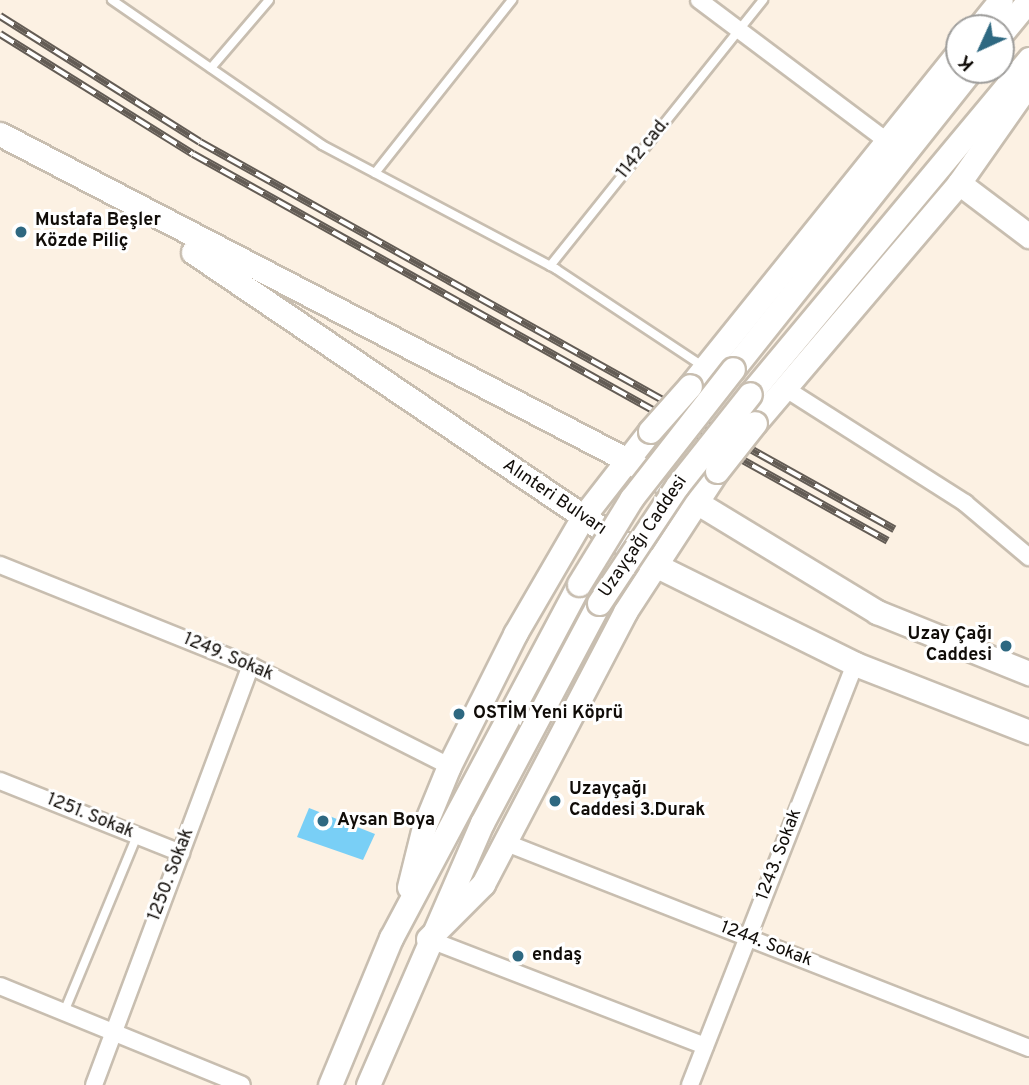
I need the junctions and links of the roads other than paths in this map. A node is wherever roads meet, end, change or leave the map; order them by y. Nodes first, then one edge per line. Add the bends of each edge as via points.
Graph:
1 (112, 0) edge
2 (269, 0) edge
3 (512, 0) edge
4 (699, 0) edge
5 (762, 0) edge
6 (1001, 0) edge
7 (1029, 0) edge
8 (990, 14) edge
9 (1015, 17) edge
10 (739, 32) junction
11 (1029, 59) edge
12 (211, 68) junction
13 (945, 68) edge
14 (1029, 83) edge
15 (960, 84) edge
16 (0, 134) edge
17 (887, 141) junction
18 (376, 173) junction
19 (960, 183) junction
20 (115, 199) junction
21 (1029, 236) edge
22 (550, 266) junction
23 (705, 367) junction
24 (783, 387) junction
25 (627, 460) junction
26 (695, 504) junction
27 (583, 517) junction
28 (1029, 556) edge
29 (0, 565) edge
30 (655, 565) junction
31 (855, 664) junction
32 (251, 666) junction
33 (1029, 673) edge
34 (1029, 733) edge
35 (449, 766) junction
36 (0, 781) edge
37 (137, 836) junction
38 (504, 842) junction
39 (181, 853) junction
40 (402, 917) junction
41 (748, 938) junction
42 (428, 939) junction
43 (0, 986) edge
44 (64, 1012) junction
45 (114, 1032) junction
46 (705, 1046) junction
47 (1029, 1048) edge
48 (94, 1085) edge
49 (242, 1085) edge
50 (330, 1085) edge
51 (369, 1085) edge
52 (690, 1085) edge

1 - 12 lane
2 - 12 lane
3 - 18 lane
4 - 10 street
5 - 10 lane, 1142 cad.
6 - 8 main road
7 - 9 main road
10 - 17 street
10 - 22 lane, 1142 cad.
11 - 42 main road, Uzayçağı Caddesi, bridge via 677,486 600,603
12 - 18 lane
13 - 17 main road
14 - 19 main road
15 - 40 main road, Uzayçağı Caddesi, bridge via 631,499 579,584
16 - 20 main road, Alınteri Bulvarı
17 - 23 main road
18 - 22 lane
19 - 21 main road
19 - 24 main road
20 - 25 main road, Alınteri Bulvarı
20 - 27 main road, Alınteri Bulvarı
22 - 23 lane
23 - 25 main road, bridge
24 - 26 main road, bridge
24 - 28 street via 965,503
25 - 26 main road, Alınteri Bulvarı
25 - 27 main road
26 - 30 main road
26 - 33 main road, Alınteri Bulvarı via 877,612
27 - 30 main road, Alınteri Bulvarı
27 - 35 main road
29 - 32 street, 1249. Sokak
30 - 31 main road, Alınteri Bulvarı
30 - 38 main road
31 - 34 main road, Alınteri Bulvarı
31 - 41 street, 1243. Sokak
32 - 35 street, 1249. Sokak
32 - 39 street, 1250. Sokak
35 - 40 main road via 424,827
36 - 37 street, 1251. Sokak
37 - 39 street, 1251. Sokak
37 - 44 lane
38 - 41 street, 1244. Sokak
38 - 42 main road via 483,884
39 - 45 street, 1250. Sokak
40 - 50 main road, Uzayçağı Caddesi
41 - 46 street, 1243. Sokak
41 - 47 street, 1244. Sokak
42 - 46 street
42 - 51 main road, Uzayçağı Caddesi
43 - 44 street
44 - 45 street
45 - 48 street, 1250. Sokak
45 - 49 street
46 - 52 street, 1243. Sokak

